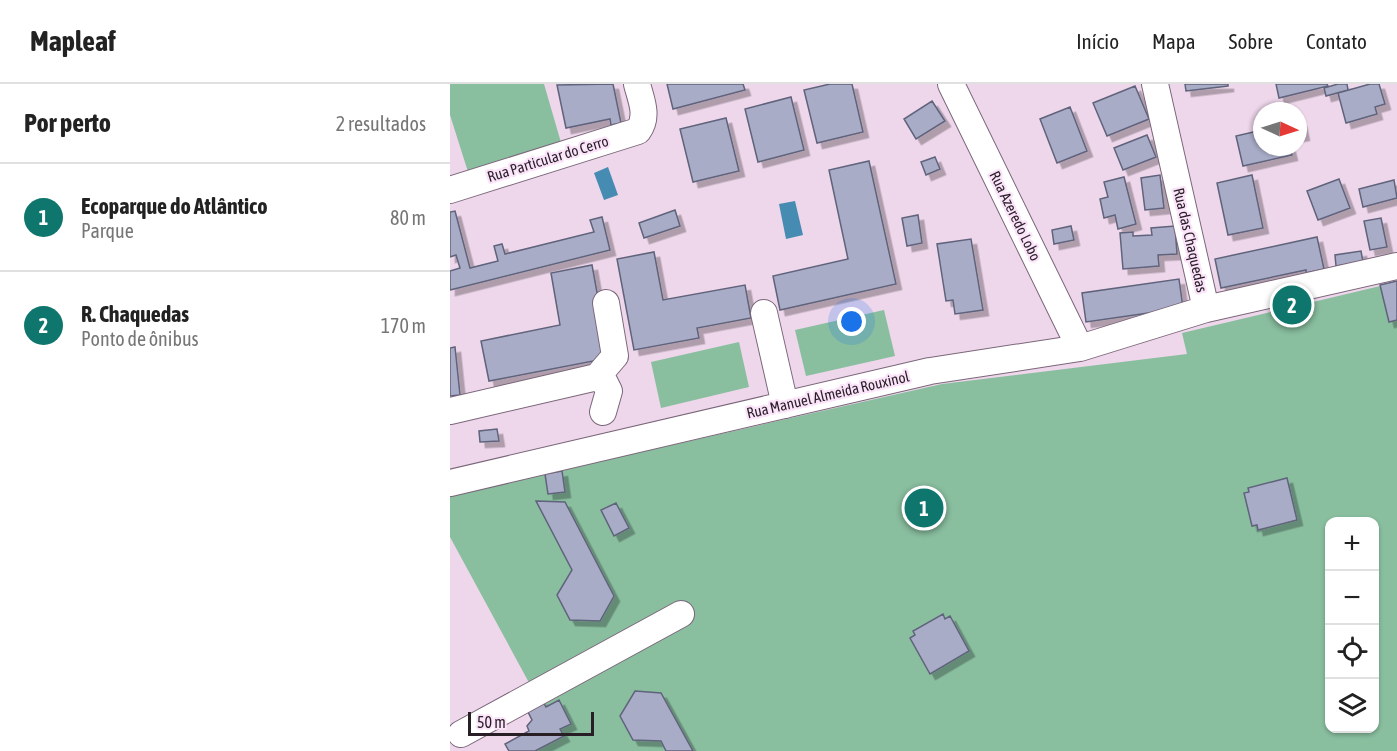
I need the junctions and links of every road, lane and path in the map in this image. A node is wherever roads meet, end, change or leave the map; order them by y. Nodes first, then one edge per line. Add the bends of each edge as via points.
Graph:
1 (637, 84) edge
2 (951, 84) edge
3 (1155, 84) edge
4 (450, 190) edge
5 (1397, 266) edge
6 (606, 303) dead end
7 (1206, 309) junction
8 (764, 313) dead end
9 (1080, 348) junction
10 (597, 377) junction
11 (785, 405) junction
12 (450, 411) edge
13 (603, 412) dead end
14 (450, 483) edge
15 (681, 614) dead end
16 (462, 735) edge

1 - 4 street, Rua Particular do Cerro via 644,114 638,131
2 - 9 street, Rua Azeredo Lobo
3 - 7 street, Rua das Chaquedas
5 - 7 street, Rua das Chaquedas
6 - 10 street via 615,356
7 - 9 street, Rua Manuel Almeida Rouxinol
8 - 11 street
9 - 11 street, Rua Manuel Almeida Rouxinol via 930,371
10 - 12 street
10 - 13 street via 609,391
11 - 14 street, Rua Manuel Almeida Rouxinol
15 - 16 street

